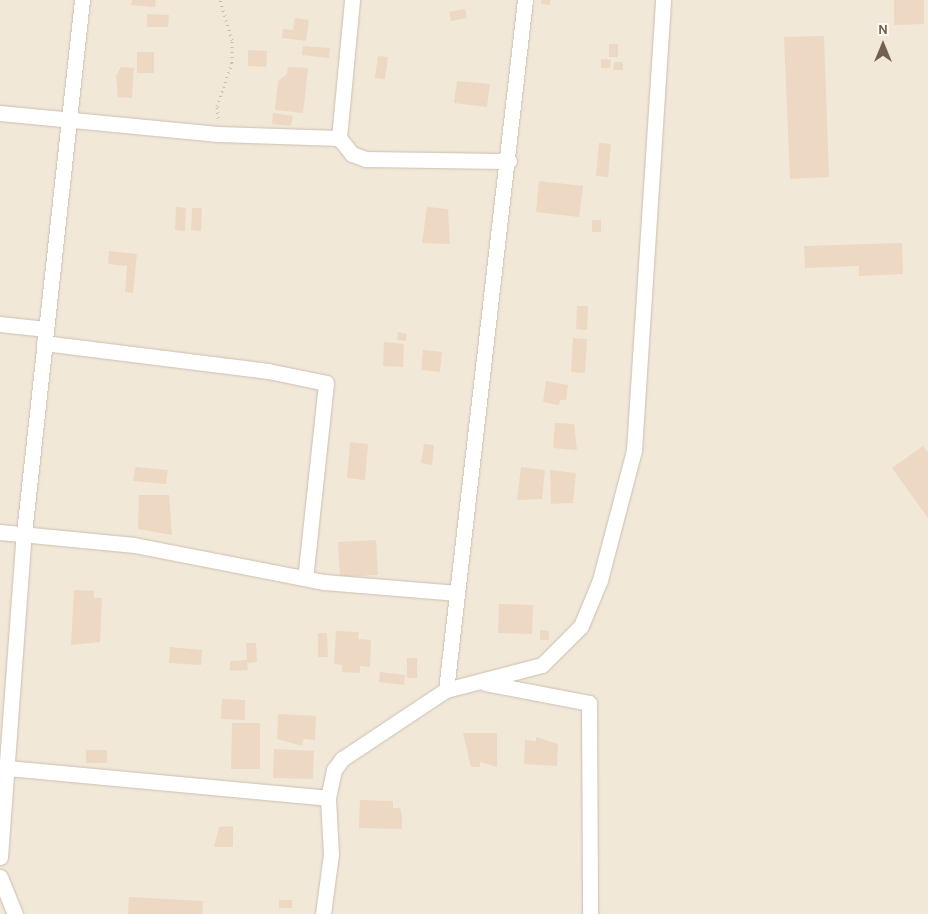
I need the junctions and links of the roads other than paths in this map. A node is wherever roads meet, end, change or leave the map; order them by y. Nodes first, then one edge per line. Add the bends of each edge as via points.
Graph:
1 (82, 0) edge
2 (352, 0) edge
3 (525, 0) edge
4 (663, 0) edge
5 (0, 113) edge
6 (69, 119) junction
7 (339, 138) junction
8 (509, 161) junction
9 (0, 324) edge
10 (45, 336) junction
11 (0, 532) edge
12 (24, 533) junction
13 (305, 578) junction
14 (458, 593) junction
15 (478, 682) junction
16 (446, 690) junction
17 (4, 743) edge
18 (7, 768) junction
19 (328, 798) junction
20 (1, 849) edge
21 (0, 877) edge
22 (15, 914) edge
23 (323, 914) edge
24 (590, 914) edge

1 - 6 street
2 - 7 street
3 - 8 street
4 - 15 street via 634,450 608,552 581,626 559,652 517,674
5 - 6 street
6 - 7 street via 218,134
6 - 10 street
7 - 8 street via 352,154 366,159
8 - 14 street
9 - 10 street
10 - 12 street
10 - 13 street via 268,371 326,384
11 - 12 street
12 - 13 street via 134,545
12 - 17 street
13 - 14 street
14 - 16 street
15 - 16 street
15 - 24 street via 589,703
16 - 19 street via 342,759 334,770
17 - 18 street
18 - 19 street
18 - 20 street
19 - 23 street via 331,854
21 - 22 street

